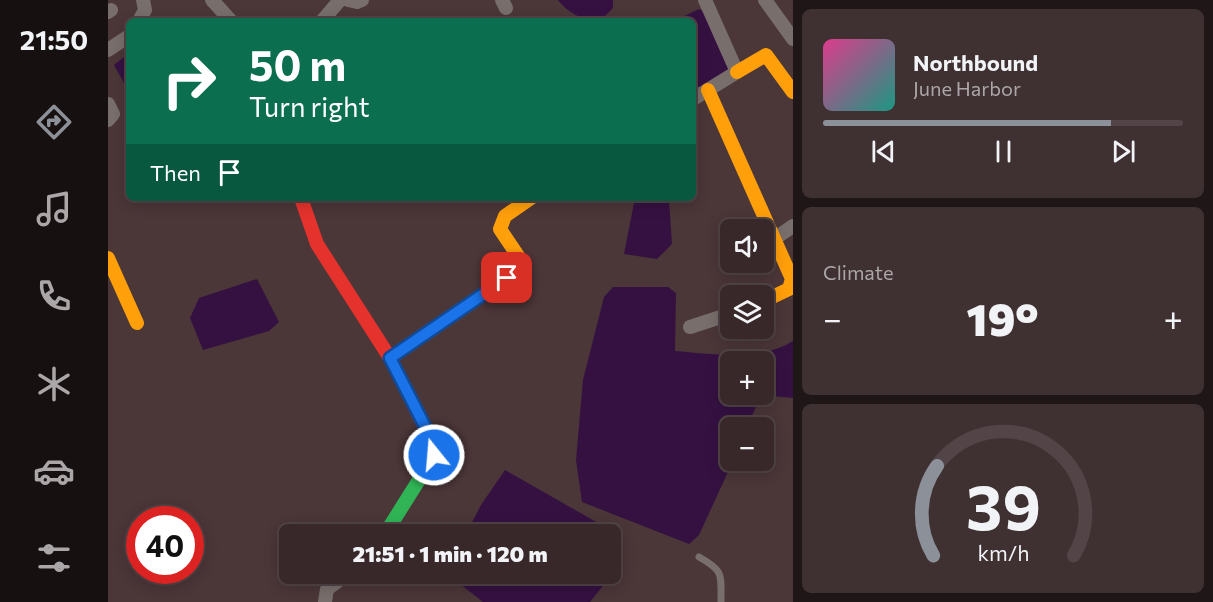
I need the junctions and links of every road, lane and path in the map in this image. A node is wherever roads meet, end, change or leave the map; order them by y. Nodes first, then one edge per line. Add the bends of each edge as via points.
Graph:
1 (143, 0) edge
2 (212, 0) edge
3 (340, 0) edge
4 (348, 0) edge
5 (362, 0) edge
6 (705, 0) edge
7 (765, 0) edge
8 (141, 18) edge
9 (228, 18) edge
10 (325, 18) edge
11 (126, 38) edge
12 (793, 39) edge
13 (108, 50) edge
14 (737, 72) junction
15 (708, 90) junction
16 (793, 92) edge
17 (696, 97) edge
18 (108, 104) edge
19 (108, 120) edge
20 (302, 201) edge
21 (527, 201) edge
22 (765, 219) edge
23 (793, 226) edge
24 (774, 239) joint
25 (108, 258) edge
26 (774, 297) edge
27 (720, 317) edge
28 (137, 322) dead end
29 (690, 327) dead end
30 (390, 358) junction
31 (391, 524) edge
32 (699, 557) dead end
33 (334, 584) edge
34 (325, 602) edge
35 (721, 602) edge

1 - 8 street via 145,10
2 - 9 street
3 - 10 street
4 - 5 street
6 - 14 street
7 - 12 street
11 - 13 street
14 - 15 street
14 - 16 street via 766,55
15 - 17 street
15 - 22 street
18 - 19 street via 113,114
20 - 30 street via 317,244
21 - 30 street via 505,216 500,228 520,258 520,266
23 - 24 street
24 - 26 street via 793,284
25 - 28 street
27 - 29 street
30 - 31 street via 435,446 429,464
32 - 35 lane via 721,574
33 - 34 street via 327,589

